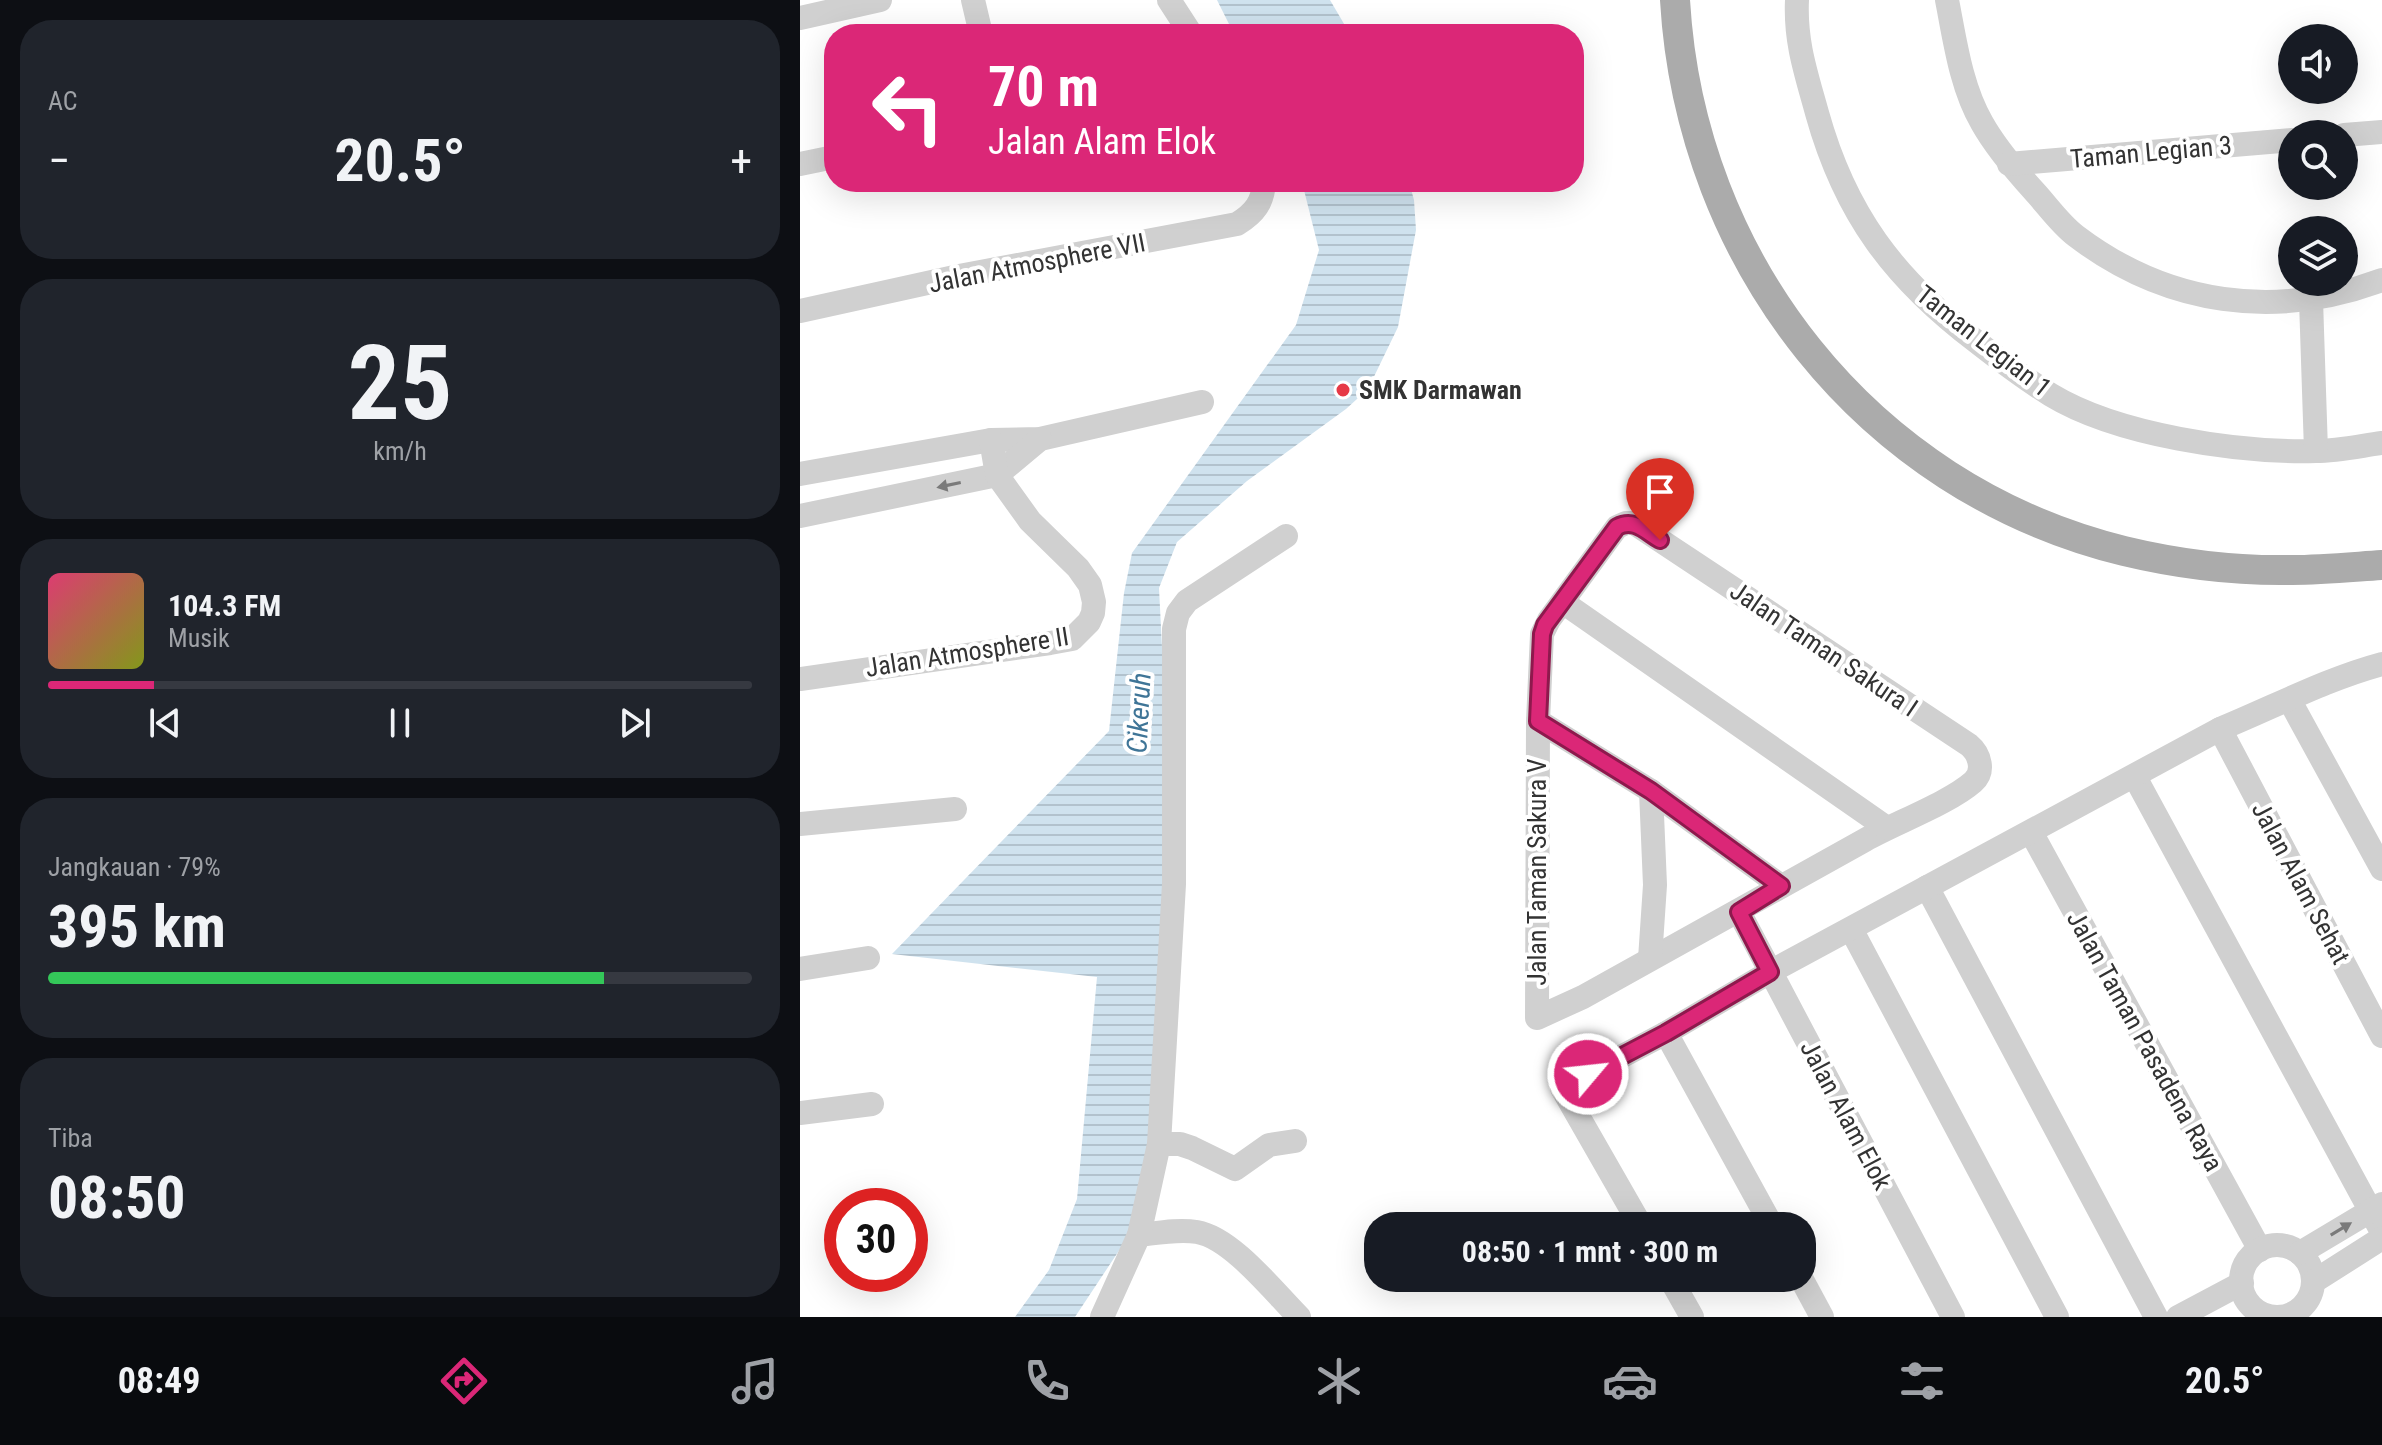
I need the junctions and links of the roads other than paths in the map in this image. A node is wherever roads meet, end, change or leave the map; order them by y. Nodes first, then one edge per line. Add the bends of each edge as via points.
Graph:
1 (880, 0) edge
2 (973, 0) edge
3 (1169, 0) edge
4 (1675, 0) edge
5 (1797, 0) edge
6 (1947, 0) edge
7 (800, 18) edge
8 (979, 24) edge
9 (1185, 24) edge
10 (2382, 132) edge
11 (2358, 134) edge
12 (2278, 141) edge
13 (824, 159) edge
14 (800, 164) edge
15 (2009, 164) junction
16 (1263, 192) edge
17 (2382, 280) edge
18 (2311, 300) junction
19 (800, 311) edge
20 (1202, 402) dead end
21 (1040, 439) junction
22 (991, 440) junction
23 (2382, 443) edge
24 (2316, 451) junction
25 (800, 474) edge
26 (997, 475) junction
27 (800, 516) edge
28 (1634, 523) joint
29 (1286, 536) dead end
30 (2382, 565) edge
31 (1564, 603) junction
32 (2382, 664) edge
33 (800, 679) edge
34 (2290, 701) junction
35 (1538, 721) junction
36 (2220, 729) junction
37 (2135, 777) junction
38 (1651, 791) junction
39 (955, 809) dead end
40 (800, 824) edge
41 (1887, 828) junction
42 (2031, 832) junction
43 (2382, 869) edge
44 (1781, 886) junction
45 (1927, 887) junction
46 (1739, 912) junction
47 (1851, 929) junction
48 (868, 958) dead end
49 (1650, 959) junction
50 (800, 969) edge
51 (1770, 972) junction
52 (1666, 1033) junction
53 (2382, 1036) edge
54 (872, 1104) dead end
55 (800, 1113) edge
56 (1295, 1141) dead end
57 (1159, 1144) junction
58 (1633, 1212) edge
59 (1764, 1212) edge
60 (2378, 1215) edge
61 (1139, 1235) junction
62 (2382, 1238) edge
63 (2260, 1250) junction
64 (2300, 1253) junction
65 (2313, 1282) junction
66 (2242, 1283) junction
67 (1678, 1292) edge
68 (1809, 1292) edge
69 (2246, 1313) edge
70 (2292, 1316) edge
71 (1102, 1317) edge
72 (1299, 1317) edge
73 (1692, 1317) edge
74 (1822, 1317) edge
75 (1953, 1317) edge
76 (2057, 1317) edge
77 (2156, 1317) edge
78 (2178, 1317) edge

1 - 7 street
2 - 8 street
3 - 9 street
4 - 30 main road via 1685,89 1710,179 1742,250 1805,346 1868,414 1919,456 1978,494 2055,529 2123,551 2207,566 2291,571
5 - 24 street, Taman Legian 1 via 1799,54 1840,181 1875,242 1938,312 2052,396 2103,418 2213,443
6 - 15 street via 1967,86 1981,121
10 - 11 street
12 - 15 street, Taman Legian 3
13 - 14 street
15 - 18 street via 2074,235 2166,286 2209,298
16 - 19 street, Jalan Atmosphere VII via 1250,216 1237,224
17 - 18 street
18 - 24 street
20 - 21 street
21 - 22 street
21 - 26 street
22 - 25 street
22 - 26 street
23 - 24 street, Taman Legian 1
26 -> 27 street
26 - 33 street, Jalan Atmosphere II via 1030,521 1090,585 1093,613 1080,634 1050,643
28 - 31 street, Jalan Taman Sakura V via 1617,527
28 - 41 street, Jalan Taman Sakura I via 1974,749 1980,763 1974,782
29 - 57 street via 1187,601 1174,629 1174,884
31 - 35 street, Jalan Taman Sakura V via 1542,634
31 - 41 street
32 - 34 street
34 - 36 street
34 - 43 street
35 - 38 street
35 - 49 street, Jalan Taman Sakura V via 1537,1018
36 - 37 street
36 - 53 street, Jalan Alam Sehat
37 - 42 street
37 - 60 street
38 - 44 street
38 - 49 street via 1655,885
39 - 40 street
41 - 44 street
42 - 45 street
42 - 63 street, Jalan Taman Pasadena Raya
44 - 46 street
45 - 47 street
45 - 77 street
46 - 49 street
46 - 51 street, Jalan Alam Elok
47 - 51 street
47 - 76 street
48 - 50 street
51 - 52 street
51 - 75 street, Jalan Alam Elok
52 - 58 street via 1562,1088
52 - 59 street
54 - 55 street
56 - 57 street via 1269,1145 1235,1169 1180,1144
57 - 61 street
64 -> 60 street
61 - 71 street
61 - 72 street via 1196,1232 1218,1241
62 - 65 street
63 - 64 street via 2280,1246
63 - 66 street via 2246,1264
64 - 65 street
65 - 70 street via 2307,1302
66 - 69 street
66 - 78 street
67 - 73 street
68 - 74 street
69 - 70 street

